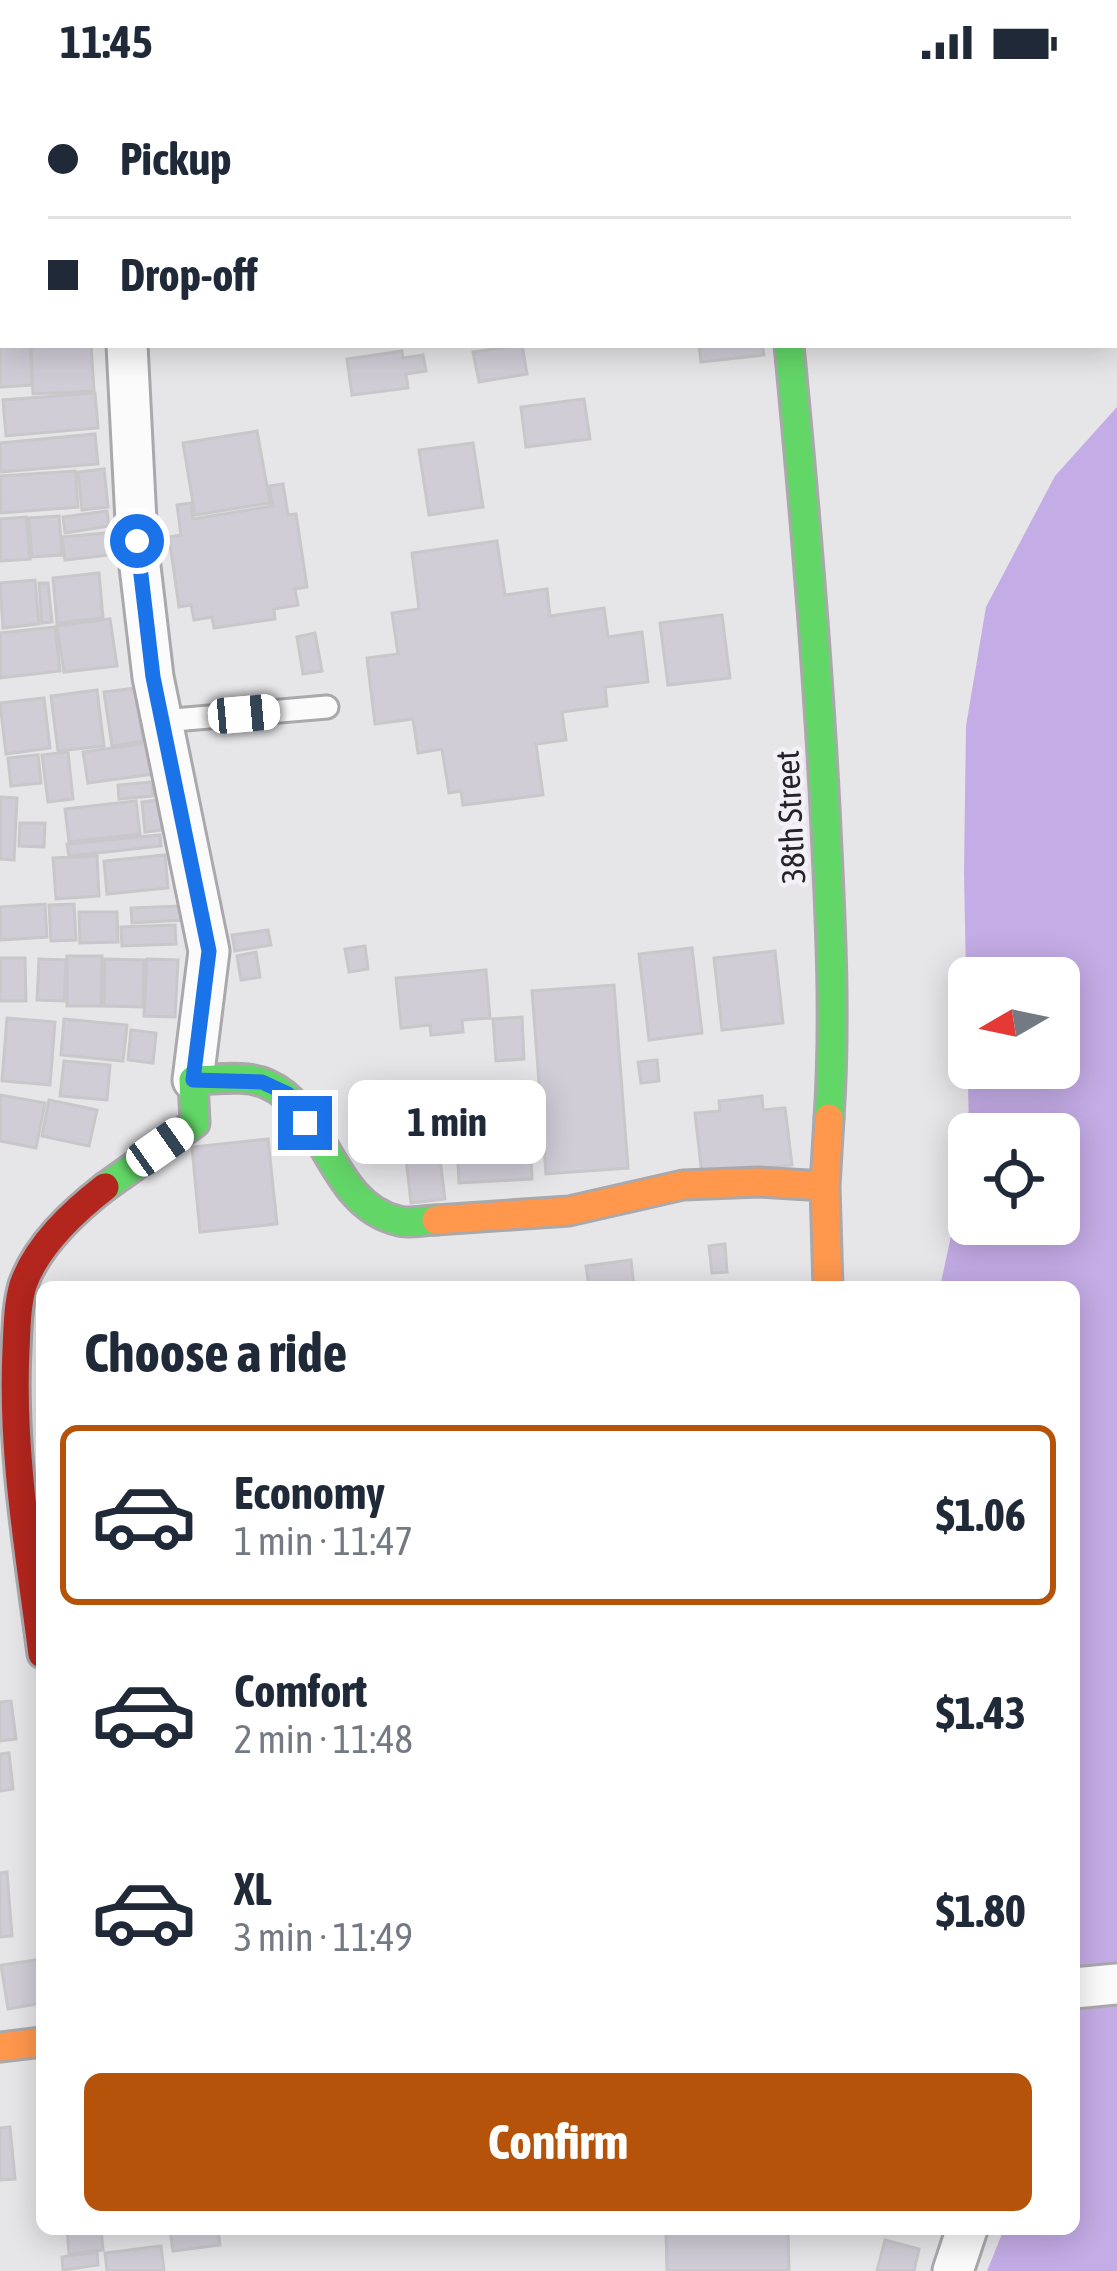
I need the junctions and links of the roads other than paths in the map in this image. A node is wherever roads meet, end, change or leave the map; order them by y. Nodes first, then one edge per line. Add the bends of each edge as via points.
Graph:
1 (127, 348) edge
2 (789, 348) edge
3 (327, 707) dead end
4 (162, 721) junction
5 (193, 1080) junction
6 (824, 1186) junction
7 (828, 1281) edge
8 (36, 1607) edge
9 (1117, 1984) edge
10 (1080, 1987) edge
11 (36, 2043) edge
12 (0, 2047) edge
13 (965, 2235) edge
14 (953, 2271) edge

1 - 4 street via 137,541
2 - 6 street, 38th Street via 815,612 831,923
3 - 4 lane
4 - 5 street via 209,951
5 - 6 street via 262,1082 288,1094 341,1181 400,1222 569,1211 683,1185
5 - 8 street via 194,1123 85,1206 24,1280 12,1385
6 - 7 street, 38th Street
9 - 10 street
11 - 12 street
13 - 14 street

